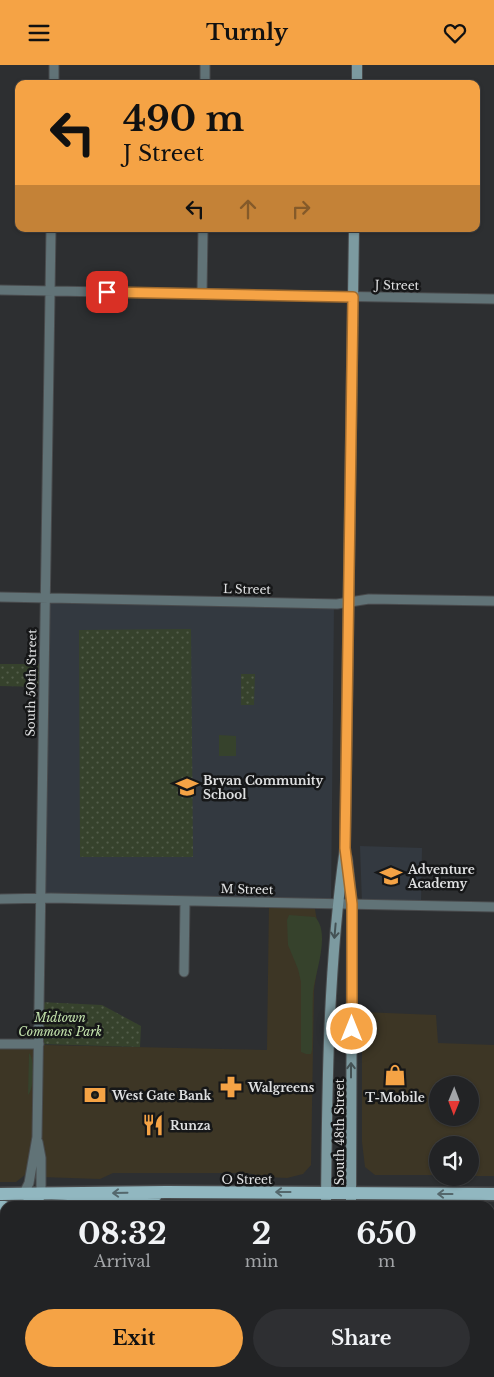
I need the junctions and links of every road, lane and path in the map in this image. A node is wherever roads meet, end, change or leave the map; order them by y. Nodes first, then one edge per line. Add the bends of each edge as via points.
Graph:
1 (54, 65) edge
2 (205, 65) edge
3 (357, 65) edge
4 (54, 80) edge
5 (205, 80) edge
6 (357, 80) edge
7 (51, 232) edge
8 (203, 232) edge
9 (354, 232) edge
10 (0, 290) edge
11 (50, 291) junction
12 (202, 294) junction
13 (353, 297) junction
14 (494, 299) edge
15 (0, 597) edge
16 (45, 598) junction
17 (494, 601) edge
18 (349, 602) junction
19 (345, 848) junction
20 (0, 899) edge
21 (41, 899) junction
22 (185, 901) junction
23 (338, 904) junction
24 (352, 904) junction
25 (494, 907) edge
26 (184, 972) dead end
27 (0, 1044) edge
28 (39, 1044) junction
29 (37, 1137) junction
30 (166, 1192) junction
31 (326, 1193) junction
32 (351, 1193) junction
33 (0, 1194) edge
34 (41, 1194) junction
35 (494, 1194) edge
36 (23, 1200) edge
37 (34, 1201) edge
38 (141, 1201) edge
39 (326, 1201) edge
40 (351, 1201) edge

1 - 4 street
2 - 5 street
3 - 6 main road
7 - 11 street, South 50th Street
8 - 12 street
9 - 13 main road, South 48th Street
10 - 11 street, J Street
11 - 12 street, J Street
11 - 16 street, South 50th Street
12 - 13 street, J Street
13 - 14 street, J Street
13 - 18 main road, South 48th Street
15 - 16 street, L Street
16 - 18 street, L Street
16 - 21 street, South 50th Street
17 - 18 street, L Street via 369,599
18 - 19 main road, South 48th Street
19 - 23 main road, South 48th Street
19 - 24 main road, South 48th Street
20 - 21 street, M Street
21 - 22 street, M Street
21 - 28 street, South 50th Street
22 - 23 street, M Street
22 - 26 street
23 - 24 street, M Street
23 -> 31 main road, South 48th Street via 331,989
24 - 25 street, M Street
32 -> 24 main road, South 48th Street
27 - 28 street
28 - 29 street, South 50th Street
29 - 34 street, South 50th Street via 41,1158
29 - 36 street, South 50th Street
31 -> 30 main road, O Street
30 -> 34 main road, O Street
30 - 38 main road
31 - 32 main road, O Street
31 - 39 main road, South 48th Street
35 -> 32 main road, O Street
32 - 40 main road, South 48th Street
33 - 36 main road
34 - 37 main road

